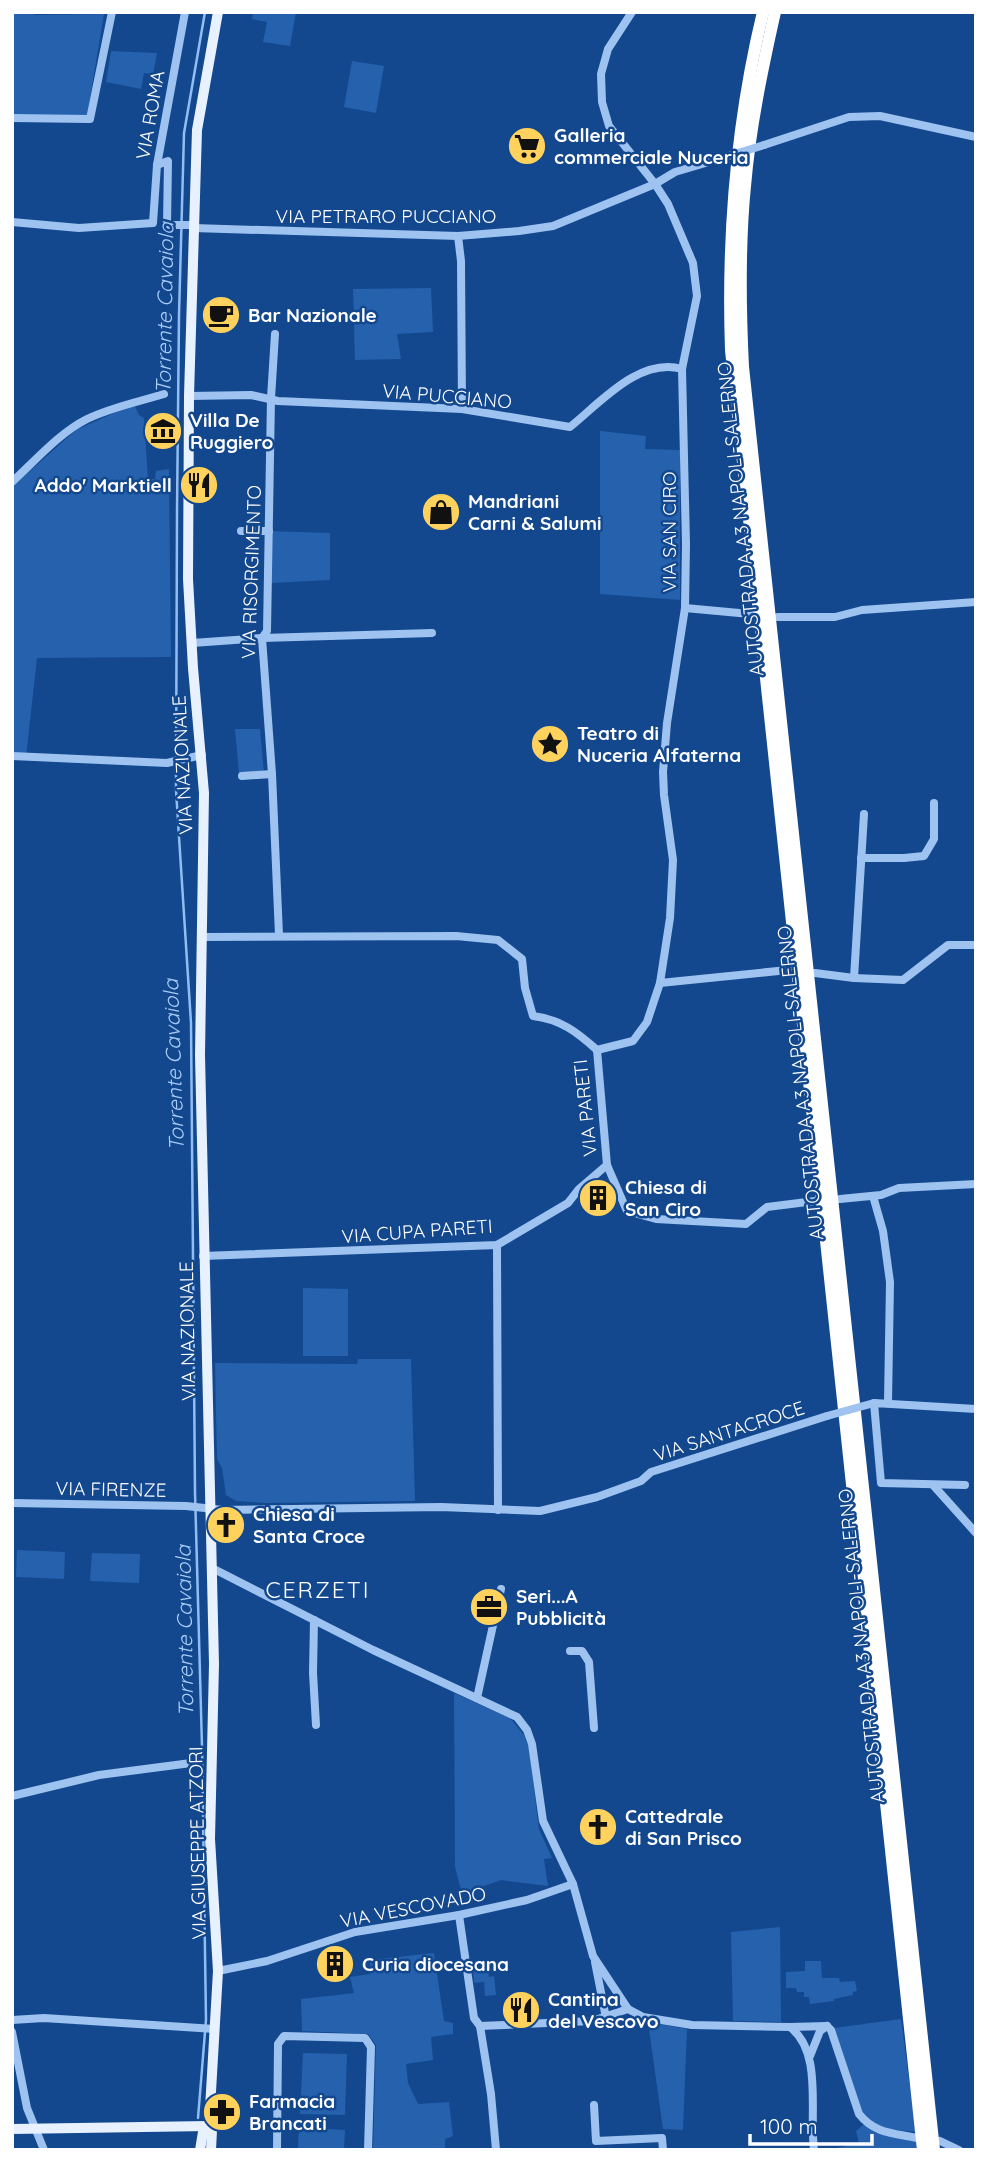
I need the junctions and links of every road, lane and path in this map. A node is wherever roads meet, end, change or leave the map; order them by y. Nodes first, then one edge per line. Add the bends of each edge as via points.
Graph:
1 (112, 12) edge
2 (185, 12) edge
3 (218, 12) edge
4 (632, 12) edge
5 (763, 12) edge
6 (775, 12) edge
7 (12, 118) edge
8 (976, 137) edge
9 (162, 141) junction
10 (168, 161) junction
11 (157, 165) junction
12 (655, 184) junction
13 (12, 222) edge
14 (191, 226) junction
15 (458, 236) junction
16 (275, 334) dead end
17 (682, 369) junction
18 (164, 394) dead end
19 (189, 396) junction
20 (271, 398) junction
21 (462, 409) junction
22 (12, 482) edge
23 (241, 531) dead end
24 (269, 531) junction
25 (976, 602) edge
26 (685, 608) junction
27 (750, 614) dead end
28 (778, 617) dead end
29 (432, 634) dead end
30 (262, 638) junction
31 (192, 643) junction
32 (202, 755) junction
33 (12, 756) edge
34 (272, 774) junction
35 (242, 776) dead end
36 (934, 803) dead end
37 (864, 814) dead end
38 (861, 858) junction
39 (279, 935) junction
40 (201, 937) junction
41 (976, 945) edge
42 (788, 970) dead end
43 (815, 973) dead end
44 (854, 978) junction
45 (660, 983) junction
46 (597, 1050) junction
47 (607, 1165) junction
48 (976, 1184) edge
49 (873, 1196) junction
50 (840, 1199) dead end
51 (815, 1201) dead end
52 (497, 1245) junction
53 (203, 1256) junction
54 (888, 1402) junction
55 (874, 1403) junction
56 (976, 1409) edge
57 (933, 1485) junction
58 (965, 1485) dead end
59 (12, 1503) edge
60 (498, 1510) junction
61 (208, 1511) junction
62 (976, 1533) edge
63 (212, 1568) junction
64 (501, 1589) dead end
65 (314, 1620) junction
66 (570, 1651) dead end
67 (477, 1698) junction
68 (316, 1725) dead end
69 (594, 1728) dead end
70 (191, 1763) dead end
71 (12, 1796) edge
72 (573, 1884) junction
73 (459, 1915) junction
74 (593, 1956) junction
75 (218, 1971) junction
76 (628, 2009) junction
77 (606, 2018) junction
78 (12, 2021) edge
79 (480, 2025) junction
80 (827, 2026) junction
81 (790, 2027) junction
82 (212, 2029) junction
83 (12, 2032) edge
84 (810, 2056) junction
85 (594, 2105) dead end
86 (209, 2126) junction
87 (12, 2129) edge
88 (36, 2129) junction
89 (917, 2137) dead end
90 (937, 2146) edge
91 (44, 2150) edge
92 (200, 2150) edge
93 (211, 2150) edge
94 (277, 2150) edge
95 (368, 2150) edge
96 (496, 2150) edge
97 (663, 2150) edge
98 (814, 2150) edge
99 (923, 2150) edge
100 (959, 2150) edge

1 - 7 street via 90,119
2 - 9 street, VIA ROMA
3 - 14 main road, VIA NAZIONALE via 197,130
4 - 12 street, VIA SAN CIRO via 608,48 601,74 602,102 609,126
5 - 99 highway, AUTOSTRADA A3 NAPOLI-SALERNO via 736,167 729,277 731,350
6 - 90 highway, AUTOSTRADA A3 NAPOLI-SALERNO via 744,187 740,264 743,367
8 - 12 street, VIA PETRARO PUCCIANO, bridge via 880,116 849,117 675,172
9 - 10 street
9 - 11 street, VIA ROMA
10 - 11 street
10 - 14 street, VIA PETRARO PUCCIANO via 167,225
11 - 13 street, VIA ROMA via 152,223 79,228
12 - 15 street, VIA PETRARO PUCCIANO via 553,226
12 - 17 street, VIA SAN CIRO via 693,263 697,296
14 - 15 street, VIA PETRARO PUCCIANO
14 - 19 main road, VIA NAZIONALE
15 - 21 street
16 - 20 street, VIA RISORGIMENTO
17 - 21 street, VIA PUCCIANO via 669,365 631,377 570,427
17 - 26 street, VIA SAN CIRO
18 - 22 street via 85,420
19 - 20 street, VIA PUCCIANO
19 - 31 main road, VIA NAZIONALE
20 - 21 street, VIA PUCCIANO
20 - 24 street, VIA RISORGIMENTO
23 - 24 street
24 - 30 street, VIA RISORGIMENTO via 267,631
25 - 28 street via 862,610 835,617
26 - 27 street
26 - 45 street, VIA SAN CIRO via 663,772 673,860
29 - 30 street
30 - 31 street
30 - 34 street, VIA RISORGIMENTO
31 - 32 main road, VIA NAZIONALE
32 - 33 street via 167,763
32 - 40 main road, VIA NAZIONALE
34 - 35 street
34 - 39 street, VIA RISORGIMENTO
36 - 38 street via 934,839 924,856
37 - 38 street
38 - 44 street
39 - 40 street, VIA PARETI
39 - 46 street, VIA PARETI via 498,940 522,959 533,1016 574,1029
40 - 53 main road, VIA NAZIONALE
41 - 44 street via 948,945 903,980
42 - 45 street
43 - 44 street
45 - 46 street, VIA SAN CIRO via 647,1023 633,1041
46 - 47 street, VIA PARETI
47 - 51 street, VIA PARETI via 627,1211 656,1219 746,1224 767,1207
47 - 52 street, VIA CUPA PARETI via 568,1203
48 - 49 street via 899,1188
49 - 50 street
49 - 54 street via 890,1282
52 - 53 street, VIA CUPA PARETI
52 - 60 street
53 - 61 main road, VIA NAZIONALE
54 - 55 street, VIA SANTACROCE
54 - 56 street, VIA SANTACROCE
55 - 57 street via 881,1483
55 - 60 street, VIA SANTACROCE, bridge via 651,1472 641,1481 597,1496 540,1511
57 - 58 street
57 - 62 street
59 - 61 street, VIA FIRENZE via 186,1506
60 - 61 street, VIA SANTACROCE
61 - 63 main road, VIA GIUSEPPE ATZORI
63 - 65 street
63 - 75 main road, VIA GIUSEPPE ATZORI via 210,1839
64 - 67 street
65 - 67 street
65 - 68 street
66 - 69 street via 582,1651 589,1662
67 - 72 street via 517,1717 527,1730 543,1821
70 - 71 street via 99,1775
72 - 73 street, VIA VESCOVADO
72 - 74 street
73 - 75 street, VIA VESCOVADO via 361,1931 267,1961
73 - 79 street via 474,2018
74 - 76 street
74 - 77 street
75 - 82 main road, VIA GIUSEPPE ATZORI
76 - 77 street
76 - 81 street via 643,2017 692,2025
77 - 79 street
78 - 82 street via 44,2018
79 - 96 street
80 - 81 street
80 - 84 street via 820,2031
80 - 89 street via 859,2114 876,2130
81 - 84 street
82 - 86 main road, VIA GIUSEPPE ATZORI
83 - 88 street via 27,2108
84 - 98 street
85 - 97 street via 596,2141 662,2138
86 - 88 main road
86 - 92 main road, VIA GIUSEPPE ATZORI
86 - 93 main road, VIA GIUSEPPE ATZORI
87 - 88 main road
88 - 91 street
90 - 100 street
94 - 95 street via 278,2044 284,2036 365,2038 371,2047

